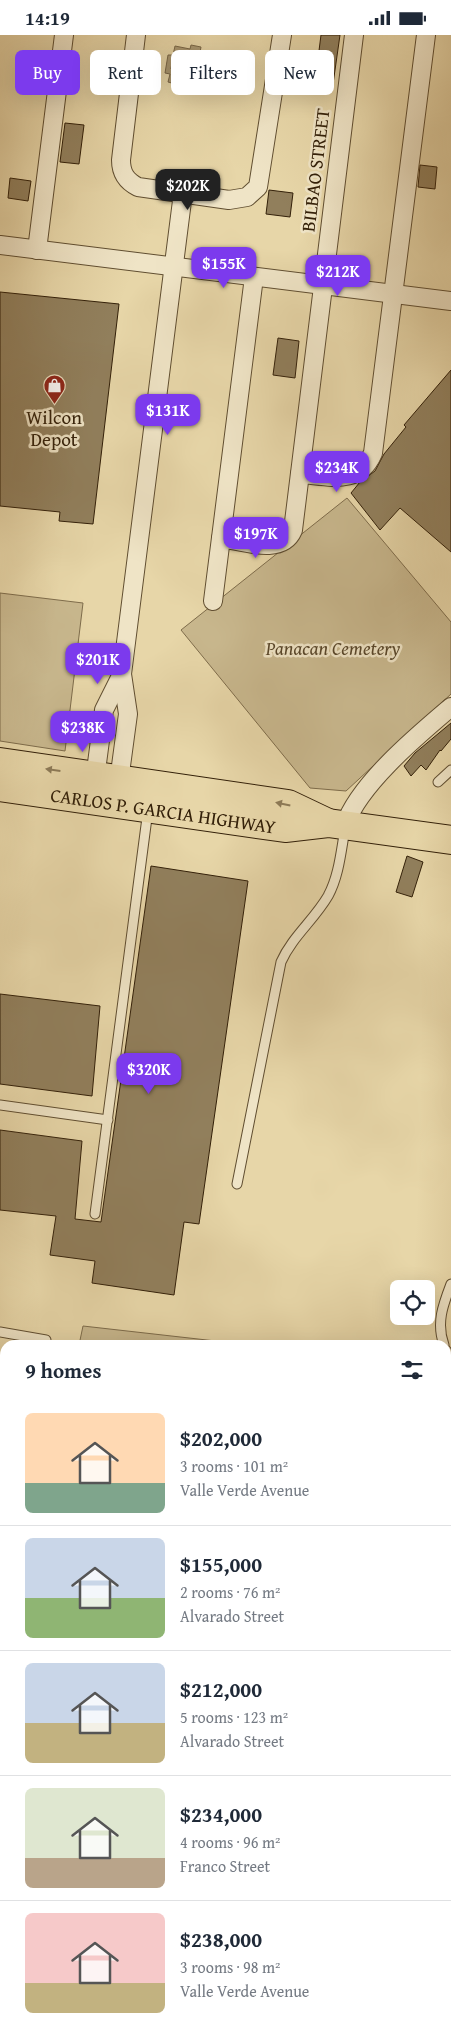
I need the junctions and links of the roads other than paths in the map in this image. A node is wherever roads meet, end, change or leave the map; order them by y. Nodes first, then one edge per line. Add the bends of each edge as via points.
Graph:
1 (64, 35) edge
2 (136, 35) edge
3 (282, 35) edge
4 (354, 35) edge
5 (426, 35) edge
6 (182, 193) junction
7 (0, 245) edge
8 (37, 250) junction
9 (173, 267) junction
10 (254, 277) junction
11 (323, 285) junction
12 (393, 294) junction
13 (451, 301) edge
14 (300, 474) junction
15 (221, 537) junction
16 (213, 601) dead end
17 (122, 674) junction
18 (451, 707) edge
19 (102, 729) junction
20 (126, 732) junction
21 (0, 762) edge
22 (451, 770) edge
23 (438, 782) dead end
24 (0, 787) edge
25 (106, 790) junction
26 (150, 796) junction
27 (337, 824) junction
28 (451, 840) edge
29 (0, 1105) edge
30 (108, 1120) junction
31 (237, 1184) dead end
32 (95, 1214) dead end
33 (451, 1284) edge
34 (0, 1332) edge
35 (46, 1340) dead end
36 (442, 1340) edge

1 - 8 street
2 - 6 street via 121,168 127,179 138,187
3 - 6 street via 258,187 247,197 228,200
4 - 11 street, BILBAO STREET
5 - 12 street
6 - 9 street
7 - 8 street
8 - 9 street
9 - 10 street
9 - 17 street
10 - 11 street
10 - 15 street
11 - 12 street
11 - 14 street, BILBAO STREET
12 - 13 street
12 - 14 street via 373,453 362,469 352,476
14 - 15 street, BILBAO STREET via 293,530 285,542 272,545
15 - 16 street
17 - 19 street via 104,710
17 - 20 street via 128,713
18 - 27 street via 370,784
19 - 20 street
19 - 25 street
20 - 25 street
25 -> 21 main road, CARLOS P. GARCIA HIGHWAY
22 - 23 lane
24 - 25 main road, CARLOS P. GARCIA HIGHWAY
25 - 26 main road, CARLOS P. GARCIA HIGHWAY
26 - 27 main road, CARLOS P. GARCIA HIGHWAY via 285,829
26 - 30 lane
27 - 28 main road, CARLOS P. GARCIA HIGHWAY
27 - 31 lane via 334,884 281,962
29 - 30 lane
30 - 32 lane
33 - 36 lane via 439,1321
34 - 35 lane

